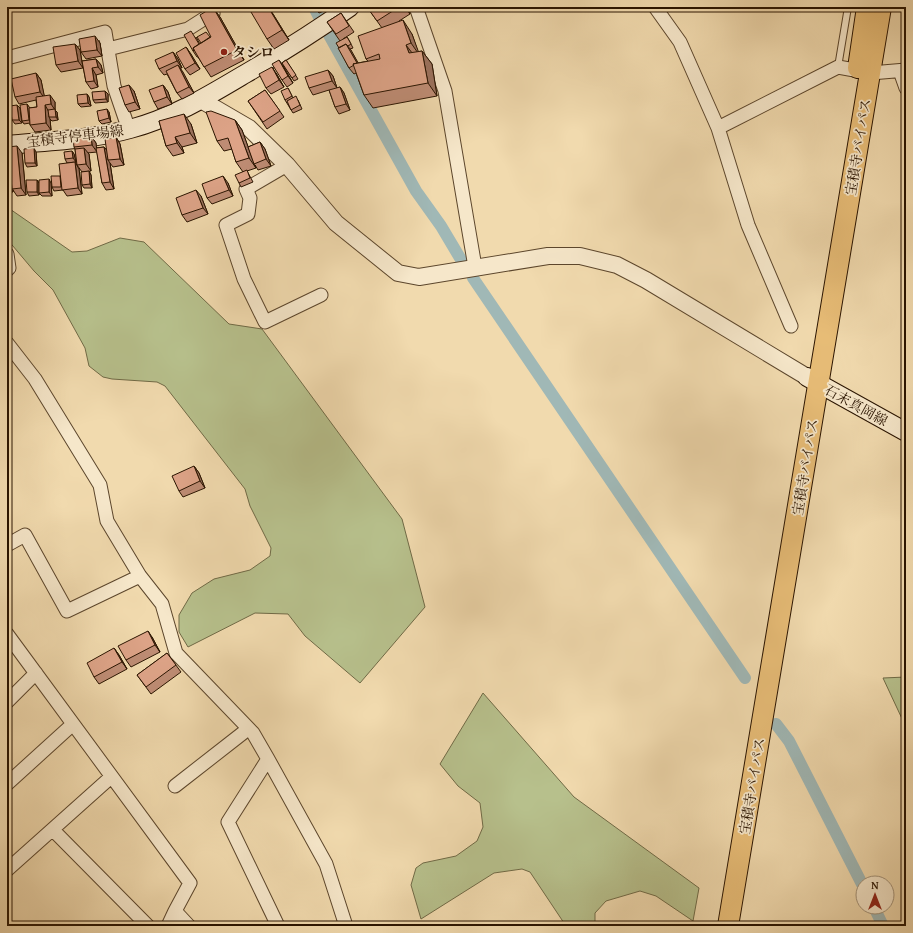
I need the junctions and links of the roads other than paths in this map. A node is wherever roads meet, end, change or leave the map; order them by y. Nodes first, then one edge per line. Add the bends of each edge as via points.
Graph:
1 (211, 7) edge
2 (350, 7) edge
3 (416, 7) edge
4 (655, 7) edge
5 (848, 7) edge
6 (867, 7) edge
7 (881, 7) edge
8 (108, 50) junction
9 (7, 58) edge
10 (903, 70) edge
11 (855, 71) junction
12 (906, 88) edge
13 (201, 100) junction
14 (718, 128) junction
15 (129, 130) junction
16 (7, 145) edge
17 (288, 165) junction
18 (7, 254) edge
19 (475, 267) junction
20 (7, 270) edge
21 (321, 295) dead end
22 (791, 326) dead end
23 (7, 343) edge
24 (813, 380) junction
25 (906, 432) edge
26 (7, 545) edge
27 (140, 576) junction
28 (7, 634) edge
29 (36, 674) junction
30 (7, 702) edge
31 (73, 724) junction
32 (248, 729) junction
33 (268, 759) junction
34 (112, 777) junction
35 (7, 784) edge
36 (175, 786) dead end
37 (53, 830) junction
38 (7, 870) edge
39 (175, 911) junction
40 (148, 926) edge
41 (168, 926) edge
42 (189, 926) edge
43 (278, 926) edge
44 (346, 926) edge
45 (716, 926) edge
46 (728, 926) edge

1 - 8 street via 214,13 188,29
2 - 13 main road, 宝積寺停車場線 via 310,35
3 - 19 street via 445,91
4 - 14 street via 680,42
5 - 11 lane
6 - 11 main road, 宝積寺バイパス
7 - 11 main road, 宝積寺バイパス
8 - 9 street via 105,32
8 - 15 street via 114,86
10 - 11 street
10 - 12 street
11 - 14 street
11 - 24 main road, 宝積寺バイパス
13 - 15 main road, 宝積寺停車場線 via 175,114
13 - 17 street via 249,128
14 - 22 street via 748,225
15 - 16 main road, 宝積寺停車場線 via 105,135
17 - 19 street via 336,223 398,273 419,278
17 - 21 street via 246,189 250,198 248,214 226,225 244,279 265,322
18 - 20 street
19 - 24 street via 548,256 574,256 617,265
23 - 27 street via 35,379 100,485 107,521
24 - 25 main road, 石末真岡線
24 - 45 main road, 宝積寺バイパス
24 - 46 main road, 宝積寺バイパス
26 - 27 street via 25,535 67,611
27 - 32 street via 162,604 176,653
28 - 29 street
29 - 30 street
29 - 31 street
31 - 34 street
31 - 35 street
32 - 33 street
32 - 36 street
33 - 43 street via 228,822
33 - 44 street via 326,864
34 - 37 street
34 - 39 street via 190,883
37 - 38 street
37 - 40 street
39 - 41 street
39 - 42 street

